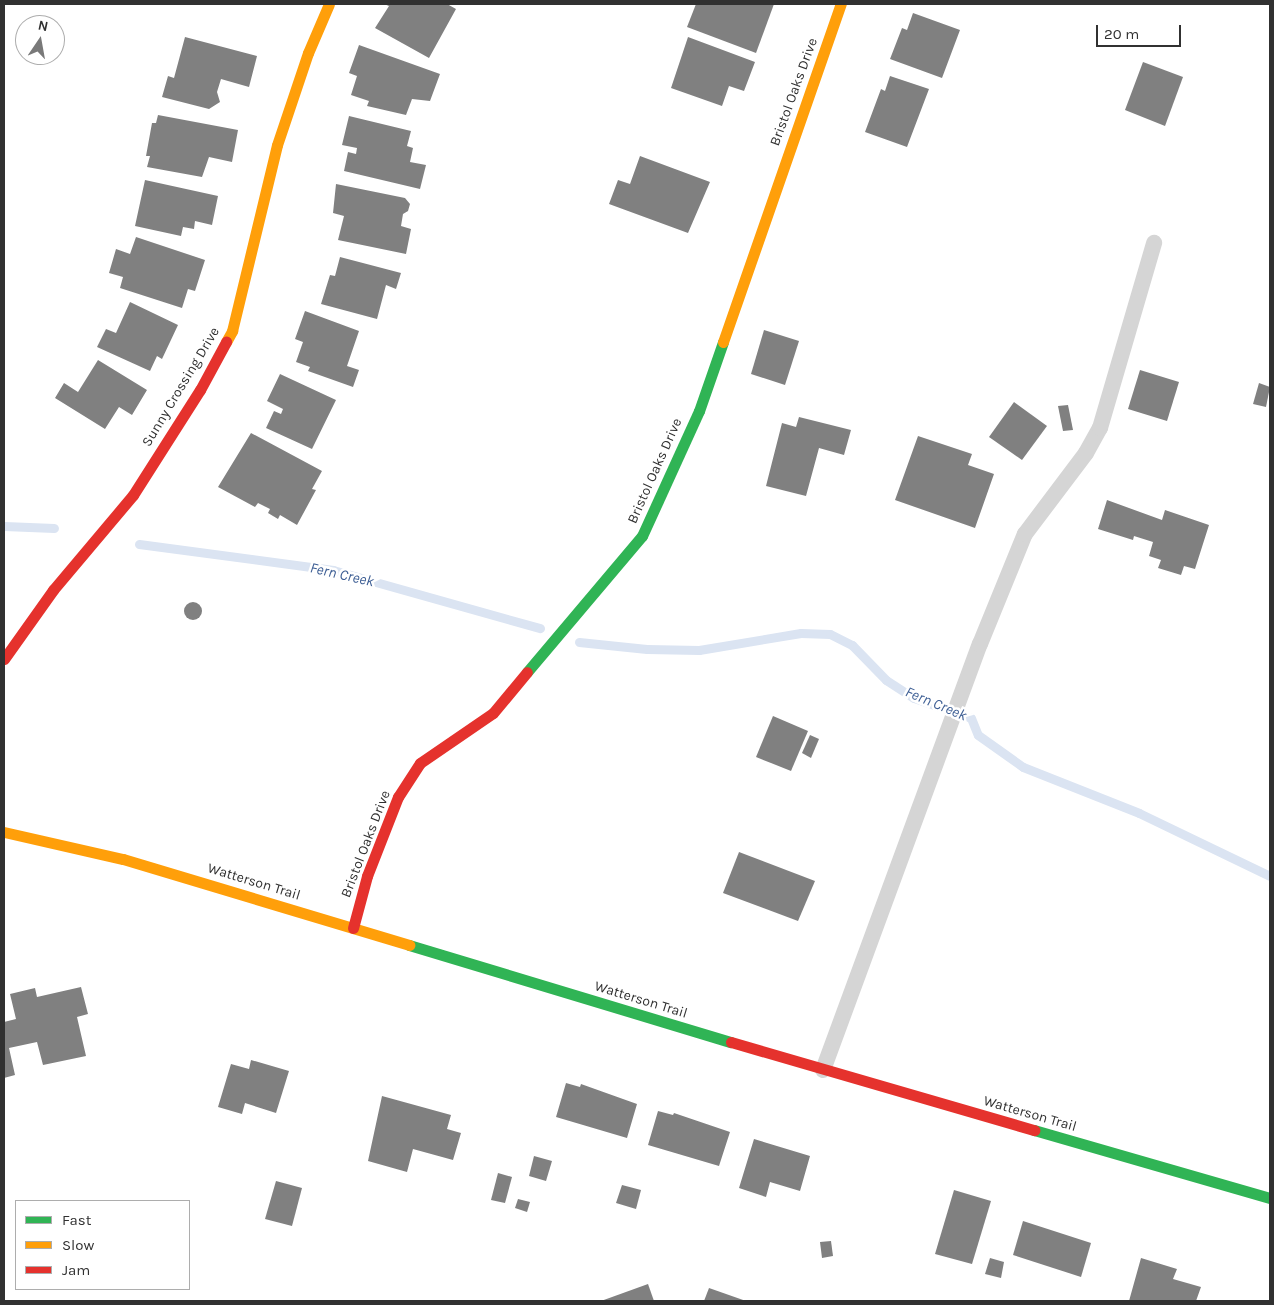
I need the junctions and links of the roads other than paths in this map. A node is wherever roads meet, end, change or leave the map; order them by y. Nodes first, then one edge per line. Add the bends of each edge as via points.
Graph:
1 (329, 4) edge
2 (841, 4) edge
3 (1154, 243) dead end
4 (4, 658) edge
5 (4, 832) edge
6 (352, 928) junction
7 (823, 1070) junction
8 (1270, 1198) edge

1 - 4 street, Sunny Crossing Drive via 308,53 277,145 232,331 200,390 133,495 53,590
2 - 6 street, Bristol Oaks Drive via 699,411 642,536 493,713 420,763 398,796 367,876
3 - 7 lane via 1100,428 1086,453 1025,534
5 - 6 street, Watterson Trail via 123,859
6 - 7 street, Watterson Trail
7 - 8 street, Watterson Trail

